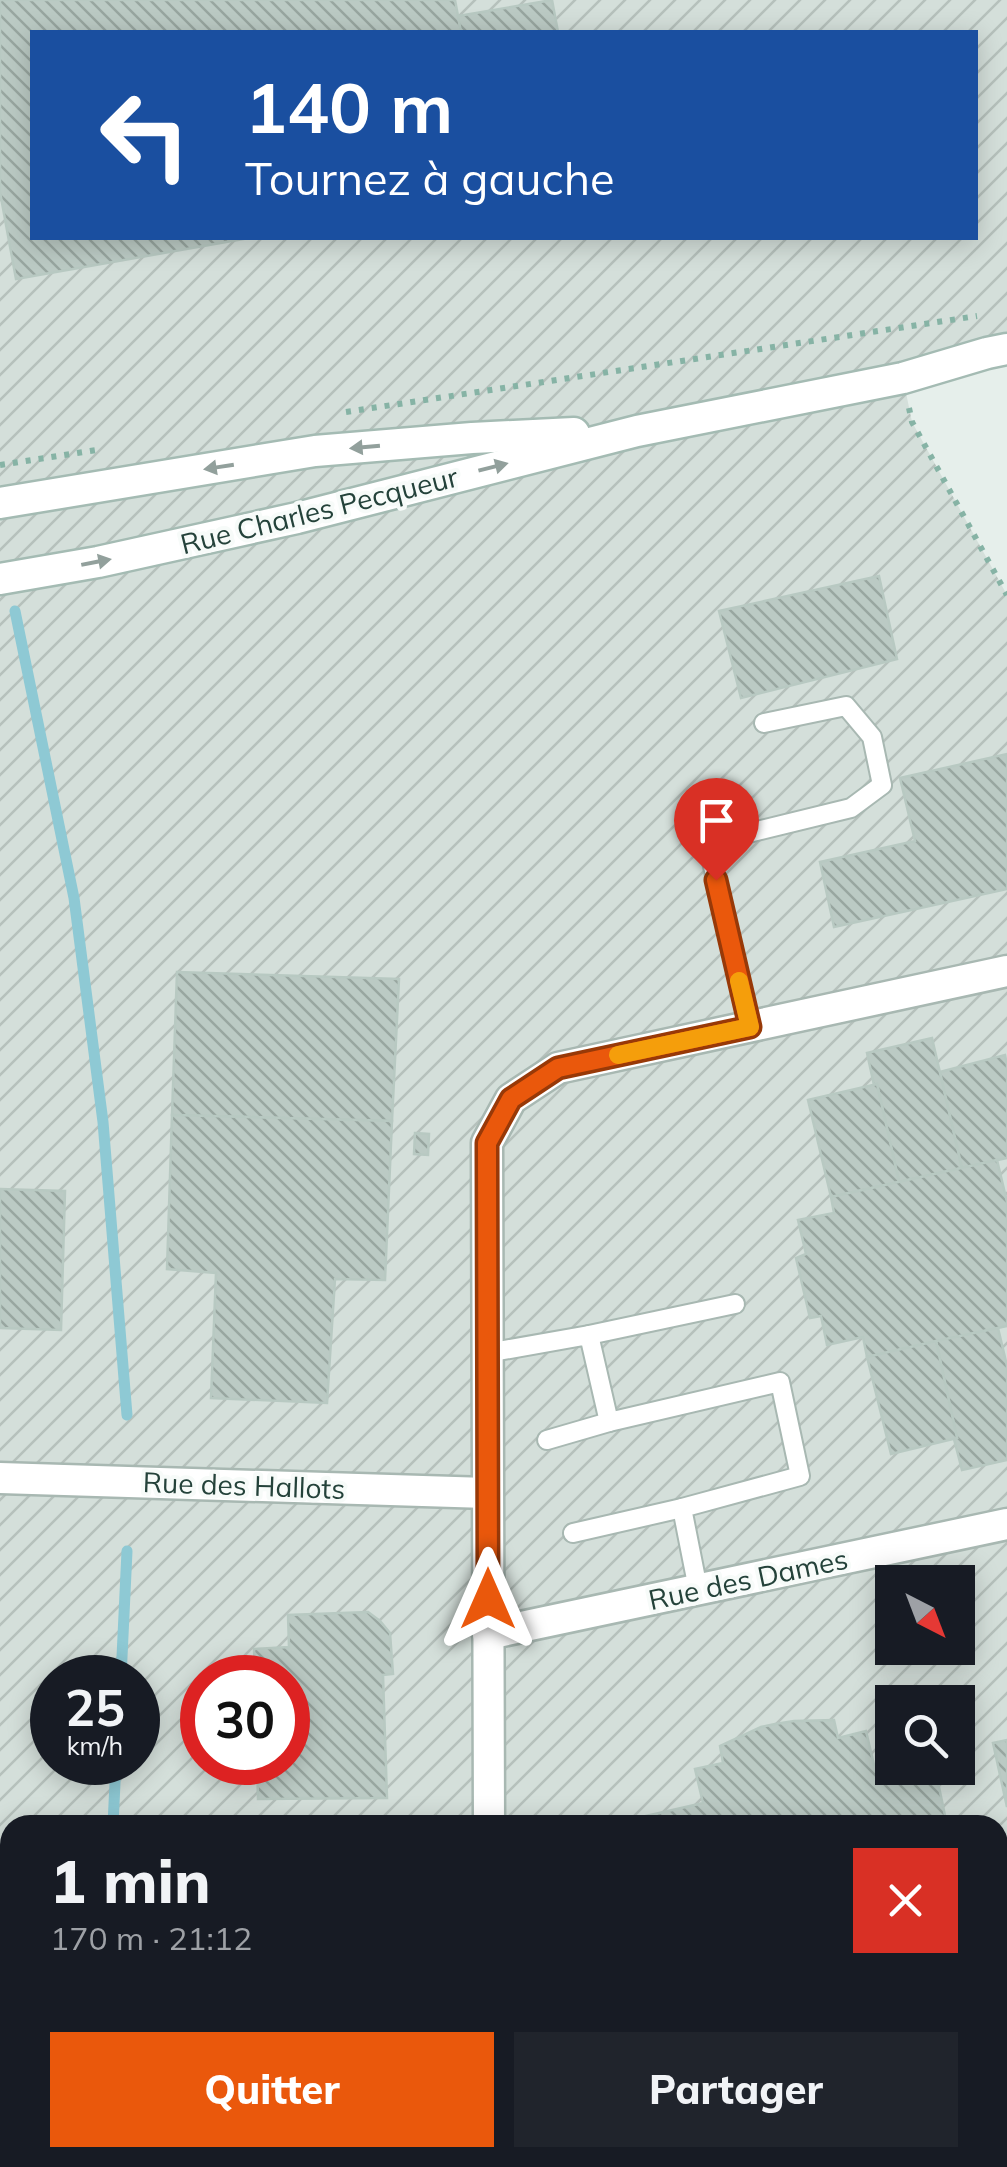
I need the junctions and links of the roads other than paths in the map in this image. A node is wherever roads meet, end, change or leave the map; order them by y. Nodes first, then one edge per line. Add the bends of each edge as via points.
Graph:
1 (1007, 350) edge
2 (636, 430) junction
3 (0, 503) edge
4 (0, 579) edge
5 (764, 722) dead end
6 (698, 801) dead end
7 (708, 843) junction
8 (1007, 971) edge
9 (750, 1027) junction
10 (735, 1304) dead end
11 (589, 1335) junction
12 (487, 1353) junction
13 (609, 1422) junction
14 (547, 1440) dead end
15 (0, 1478) edge
16 (488, 1493) junction
17 (682, 1508) junction
18 (1007, 1524) edge
19 (573, 1533) dead end
20 (698, 1590) junction
21 (488, 1634) junction
22 (488, 1815) edge

1 - 2 street, Rue Charles Pecqueur via 902,378
2 -> 3 street, Rue Charles Pecqueur via 315,451
4 -> 2 street, Rue Charles Pecqueur via 297,518
5 - 7 lane via 846,706 872,737 882,785 851,808
6 - 7 lane
7 - 9 lane
8 - 9 street
9 - 12 street via 558,1068 511,1099 487,1143
10 - 11 lane
11 - 12 lane
11 - 13 lane
12 - 16 street
13 - 14 lane
13 - 17 lane via 780,1382 800,1476
15 - 16 street, Rue des Hallots
16 - 21 street
17 - 19 lane
17 - 20 lane
18 - 20 street, Rue des Dames
20 - 21 street, Rue des Dames
21 - 22 street

